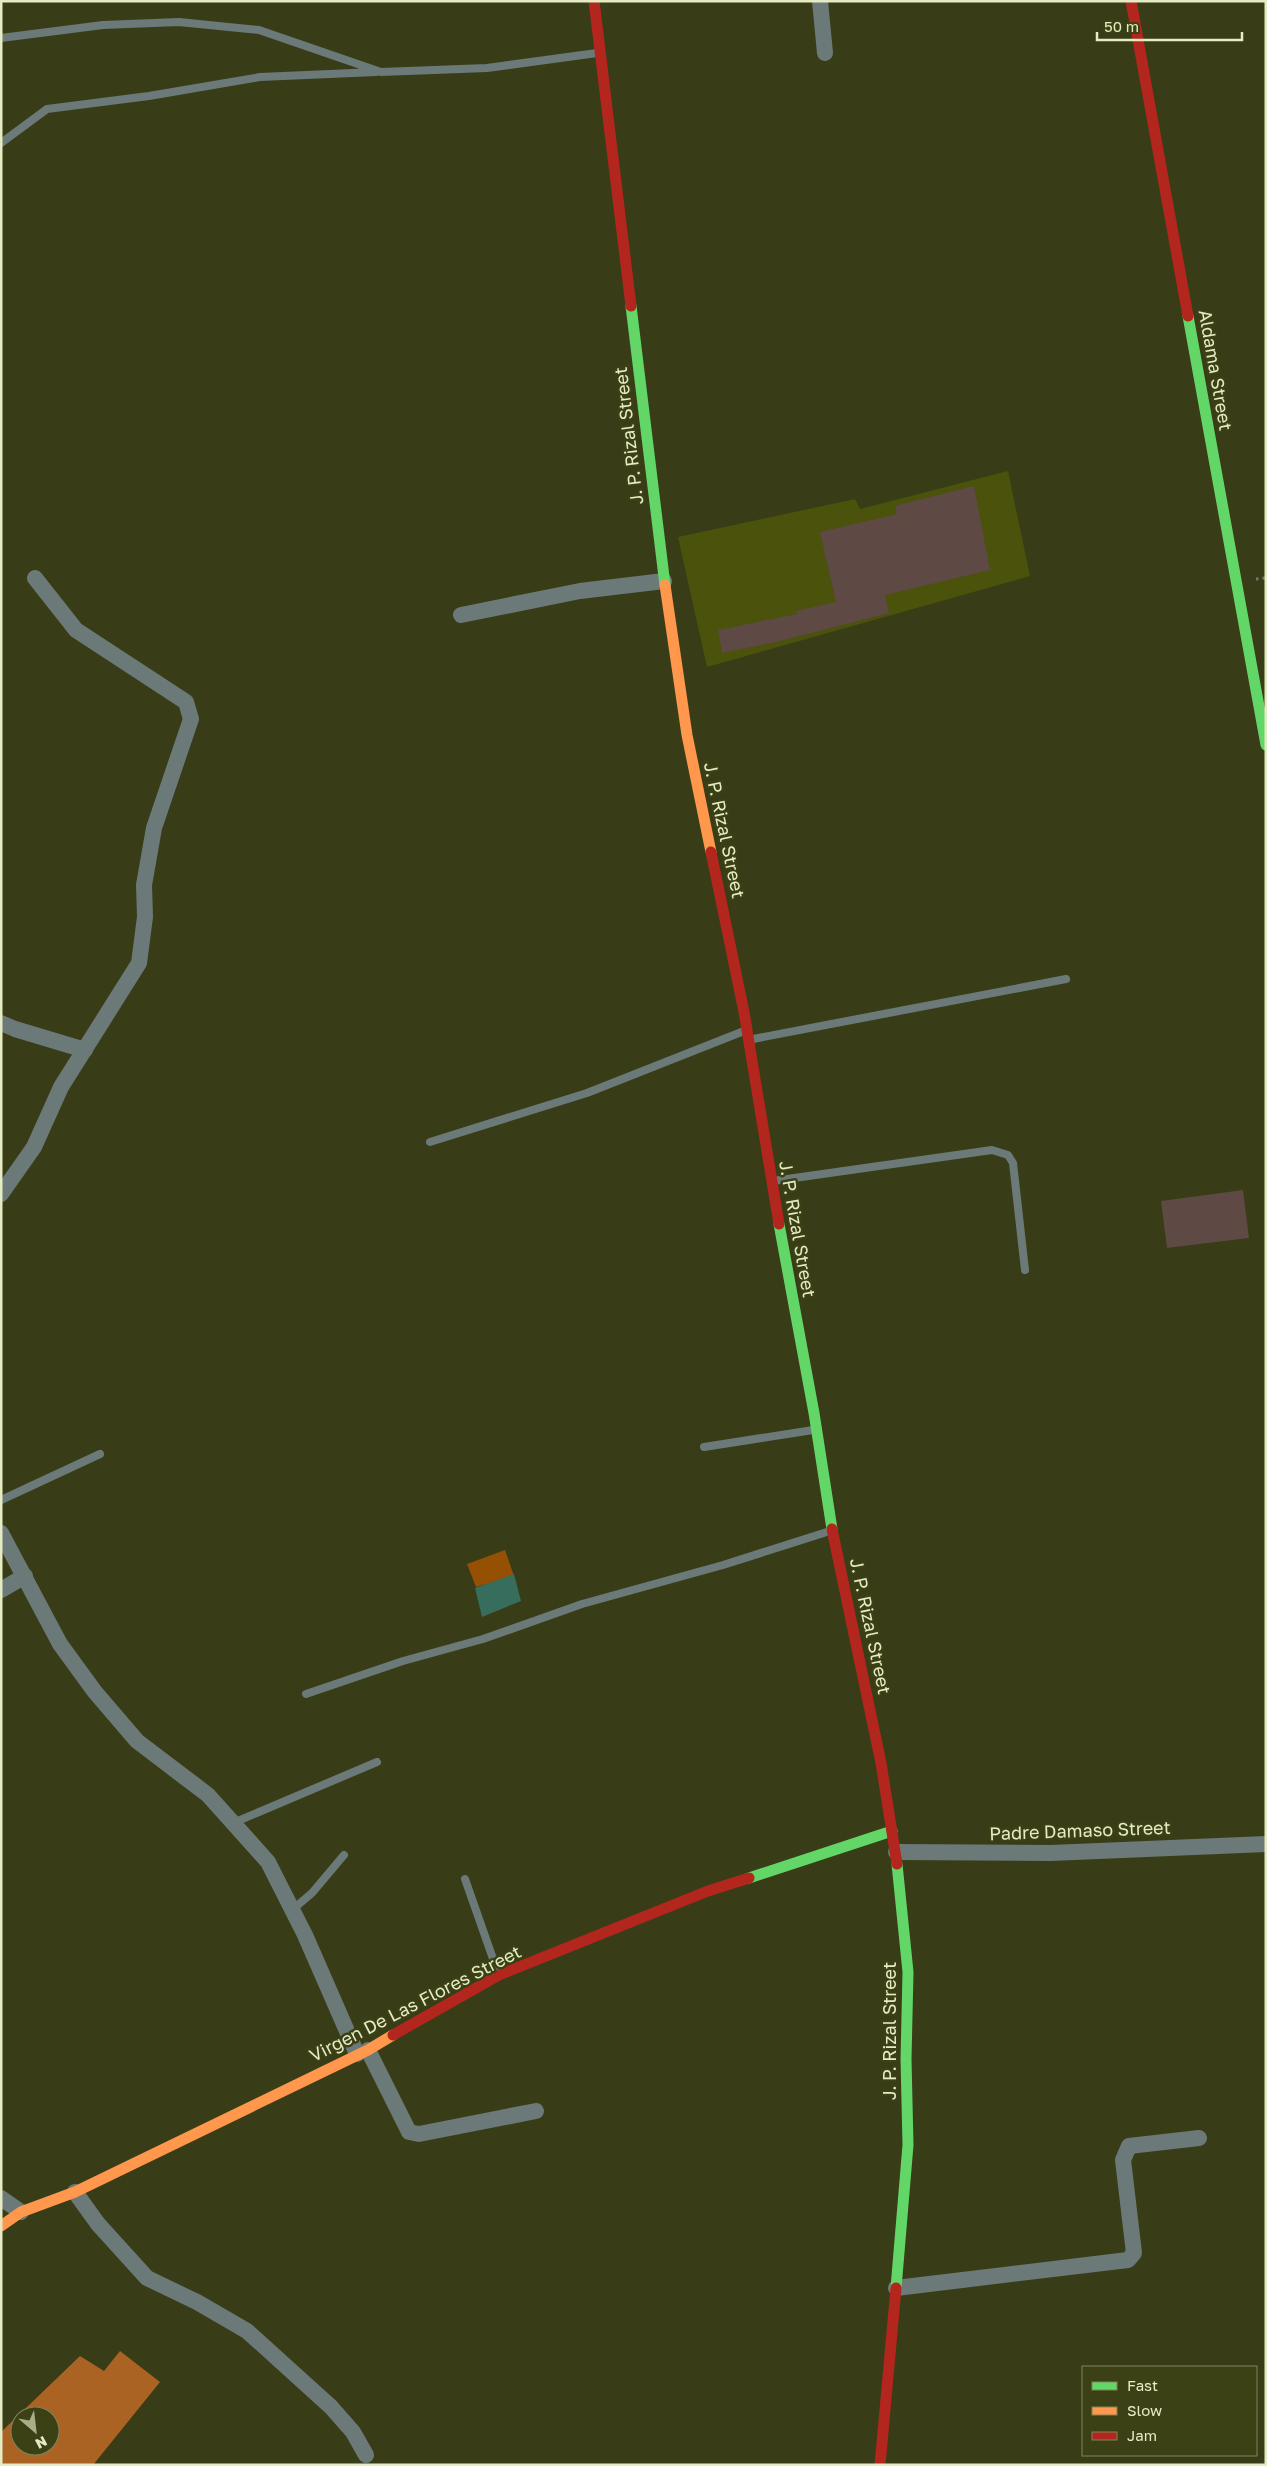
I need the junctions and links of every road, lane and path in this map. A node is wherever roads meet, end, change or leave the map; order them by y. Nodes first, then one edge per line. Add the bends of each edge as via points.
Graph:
1 (594, 1) edge
2 (820, 1) edge
3 (1131, 1) edge
4 (1, 38) edge
5 (601, 52) junction
6 (825, 53) dead end
7 (381, 72) junction
8 (1, 143) edge
9 (35, 578) dead end
10 (664, 581) junction
11 (461, 615) dead end
12 (1266, 745) edge
13 (1066, 979) dead end
14 (1, 1023) edge
15 (748, 1035) junction
16 (85, 1050) junction
17 (430, 1142) dead end
18 (771, 1181) junction
19 (1, 1194) edge
20 (1025, 1270) dead end
21 (814, 1430) junction
22 (704, 1447) dead end
23 (100, 1454) dead end
24 (1, 1500) edge
25 (832, 1530) junction
26 (1, 1533) edge
27 (25, 1576) junction
28 (1, 1590) edge
29 (306, 1694) dead end
30 (376, 1762) dead end
31 (233, 1824) junction
32 (892, 1831) junction
33 (1266, 1844) edge
34 (896, 1852) junction
35 (344, 1856) dead end
36 (465, 1879) dead end
37 (292, 1910) junction
38 (499, 1975) junction
39 (363, 2052) junction
40 (536, 2110) dead end
41 (1199, 2138) dead end
42 (75, 2192) junction
43 (1, 2198) edge
44 (21, 2212) junction
45 (1, 2226) edge
46 (896, 2288) junction
47 (366, 2455) dead end
48 (880, 2465) edge

1 - 5 main road, J. P. Rizal Street
2 - 6 street
3 - 12 main road, Aldama Street
4 - 7 lane via 103,25 179,22 259,30
5 - 7 lane via 487,68
5 - 10 main road, J. P. Rizal Street
7 - 8 lane via 260,77 47,109
9 - 16 street via 76,630 186,702 191,719 154,828 144,885 146,917 139,963
10 - 11 street via 580,591
10 - 15 main road, J. P. Rizal Street via 687,735
13 - 15 lane
14 - 16 street
15 - 17 lane via 587,1093
15 - 18 main road, J. P. Rizal Street
16 - 19 street via 61,1087 34,1146
18 - 20 lane via 992,1150 1008,1155 1013,1164
18 - 21 main road, J. P. Rizal Street via 814,1413
21 - 22 lane
21 - 25 main road, J. P. Rizal Street
23 - 24 lane
25 - 29 lane via 723,1565 582,1604 483,1639 403,1661
25 - 32 main road, J. P. Rizal Street via 874,1725
26 - 27 street
27 - 28 street
27 - 31 street via 60,1644 95,1692 137,1741 208,1795
30 - 31 lane
31 - 37 street via 268,1862
32 - 34 main road, J. P. Rizal Street
32 - 38 main road, Virgen De Las Flores Street via 708,1891
33 - 34 street, Padre Damaso Street via 1051,1853
34 - 46 main road, J. P. Rizal Street via 908,1972 908,2145
35 - 37 lane via 312,1893
36 - 38 lane
37 - 39 street
38 - 39 main road, Virgen De Las Flores Street
39 - 40 street via 409,2132 419,2134
39 - 42 main road, Virgen De Las Flores Street
41 - 46 street via 1129,2146 1123,2160 1134,2253 1128,2260
42 - 44 main road, Virgen De Las Flores Street
42 - 47 street via 98,2224 147,2278 247,2331 331,2408 353,2432
43 - 44 street
44 - 45 main road, Virgen De Las Flores Street
46 - 48 main road, J. P. Rizal Street

